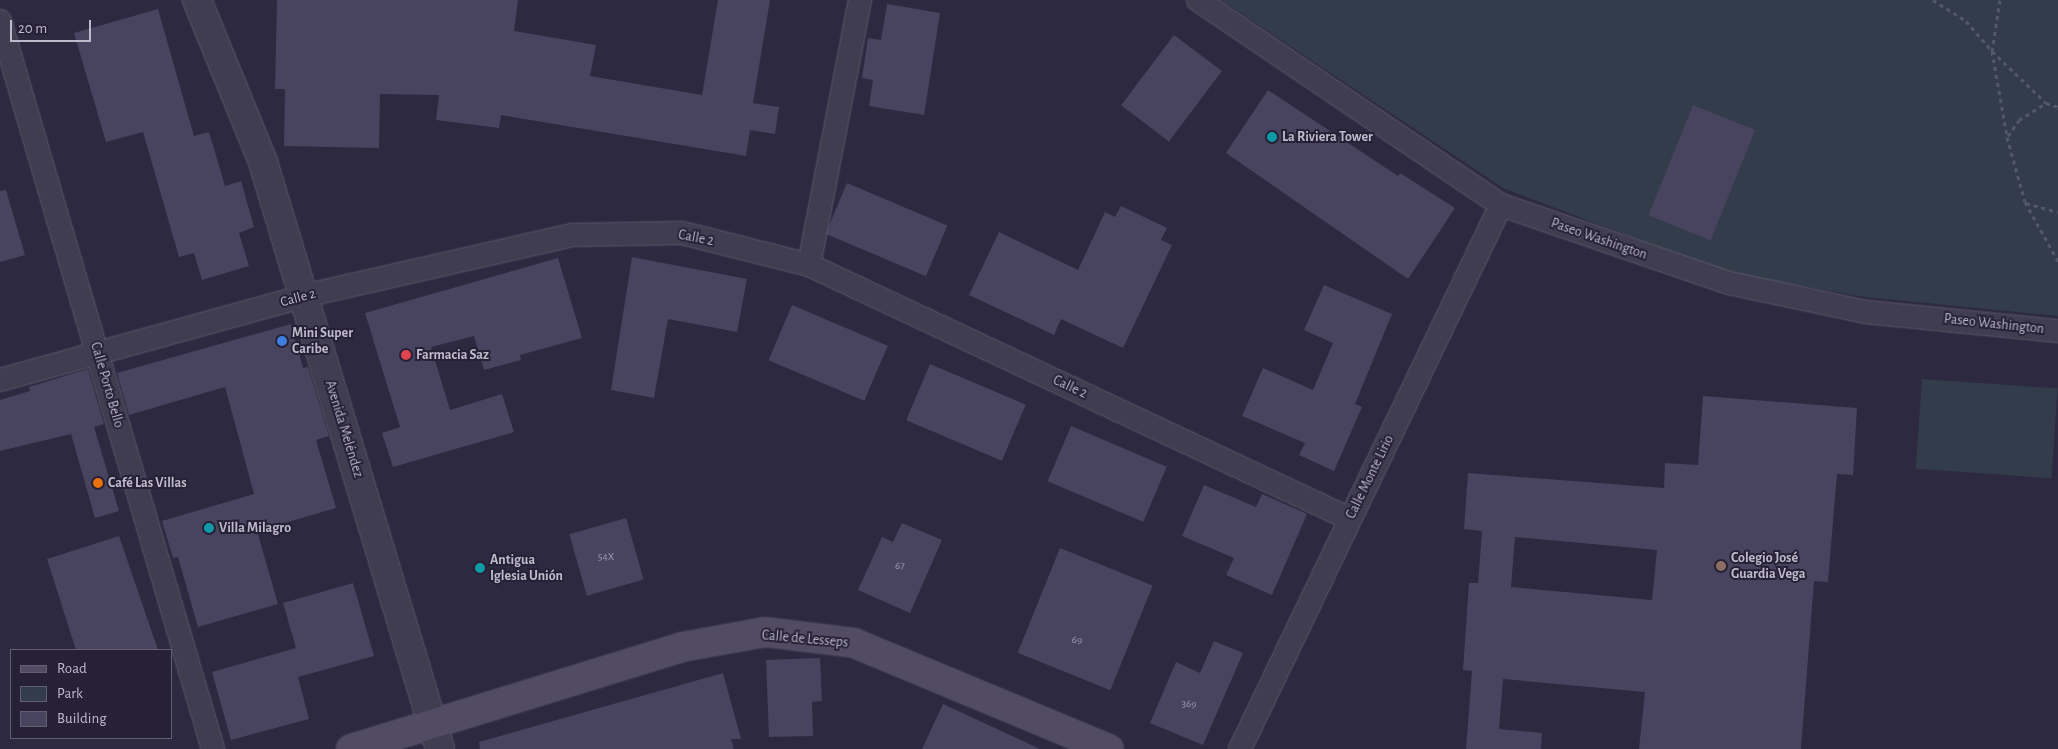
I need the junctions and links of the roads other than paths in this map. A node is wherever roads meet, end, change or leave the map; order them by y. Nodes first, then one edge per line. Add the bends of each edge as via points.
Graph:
1 (197, 0) edge
2 (860, 0) edge
3 (1198, 0) edge
4 (0, 21) edge
5 (1501, 205) junction
6 (809, 265) junction
7 (304, 296) junction
8 (2058, 331) edge
9 (98, 354) junction
10 (0, 380) edge
11 (1350, 519) junction
12 (437, 737) edge
13 (213, 749) edge
14 (351, 749) edge
15 (1109, 749) edge
16 (1240, 749) edge

1 - 7 street, Avenida Meléndez via 263,162
2 - 6 street
3 - 5 street, Paseo Washington
4 - 9 street, Calle Porto Bello
5 - 8 street, Paseo Washington via 1729,283 1866,312
5 - 11 street, Calle Monte Lirio
6 - 7 street, Calle 2 via 682,233 572,235
6 - 11 street, Calle 2
7 - 9 street, Calle 2
7 - 12 street, Avenida Meléndez
9 - 10 street, Calle 2
9 - 13 street, Calle Porto Bello
11 - 16 street, Calle Monte Lirio
12 - 14 main road, Calle de Lesseps
12 - 15 main road, Calle de Lesseps via 682,648 765,632 854,642

